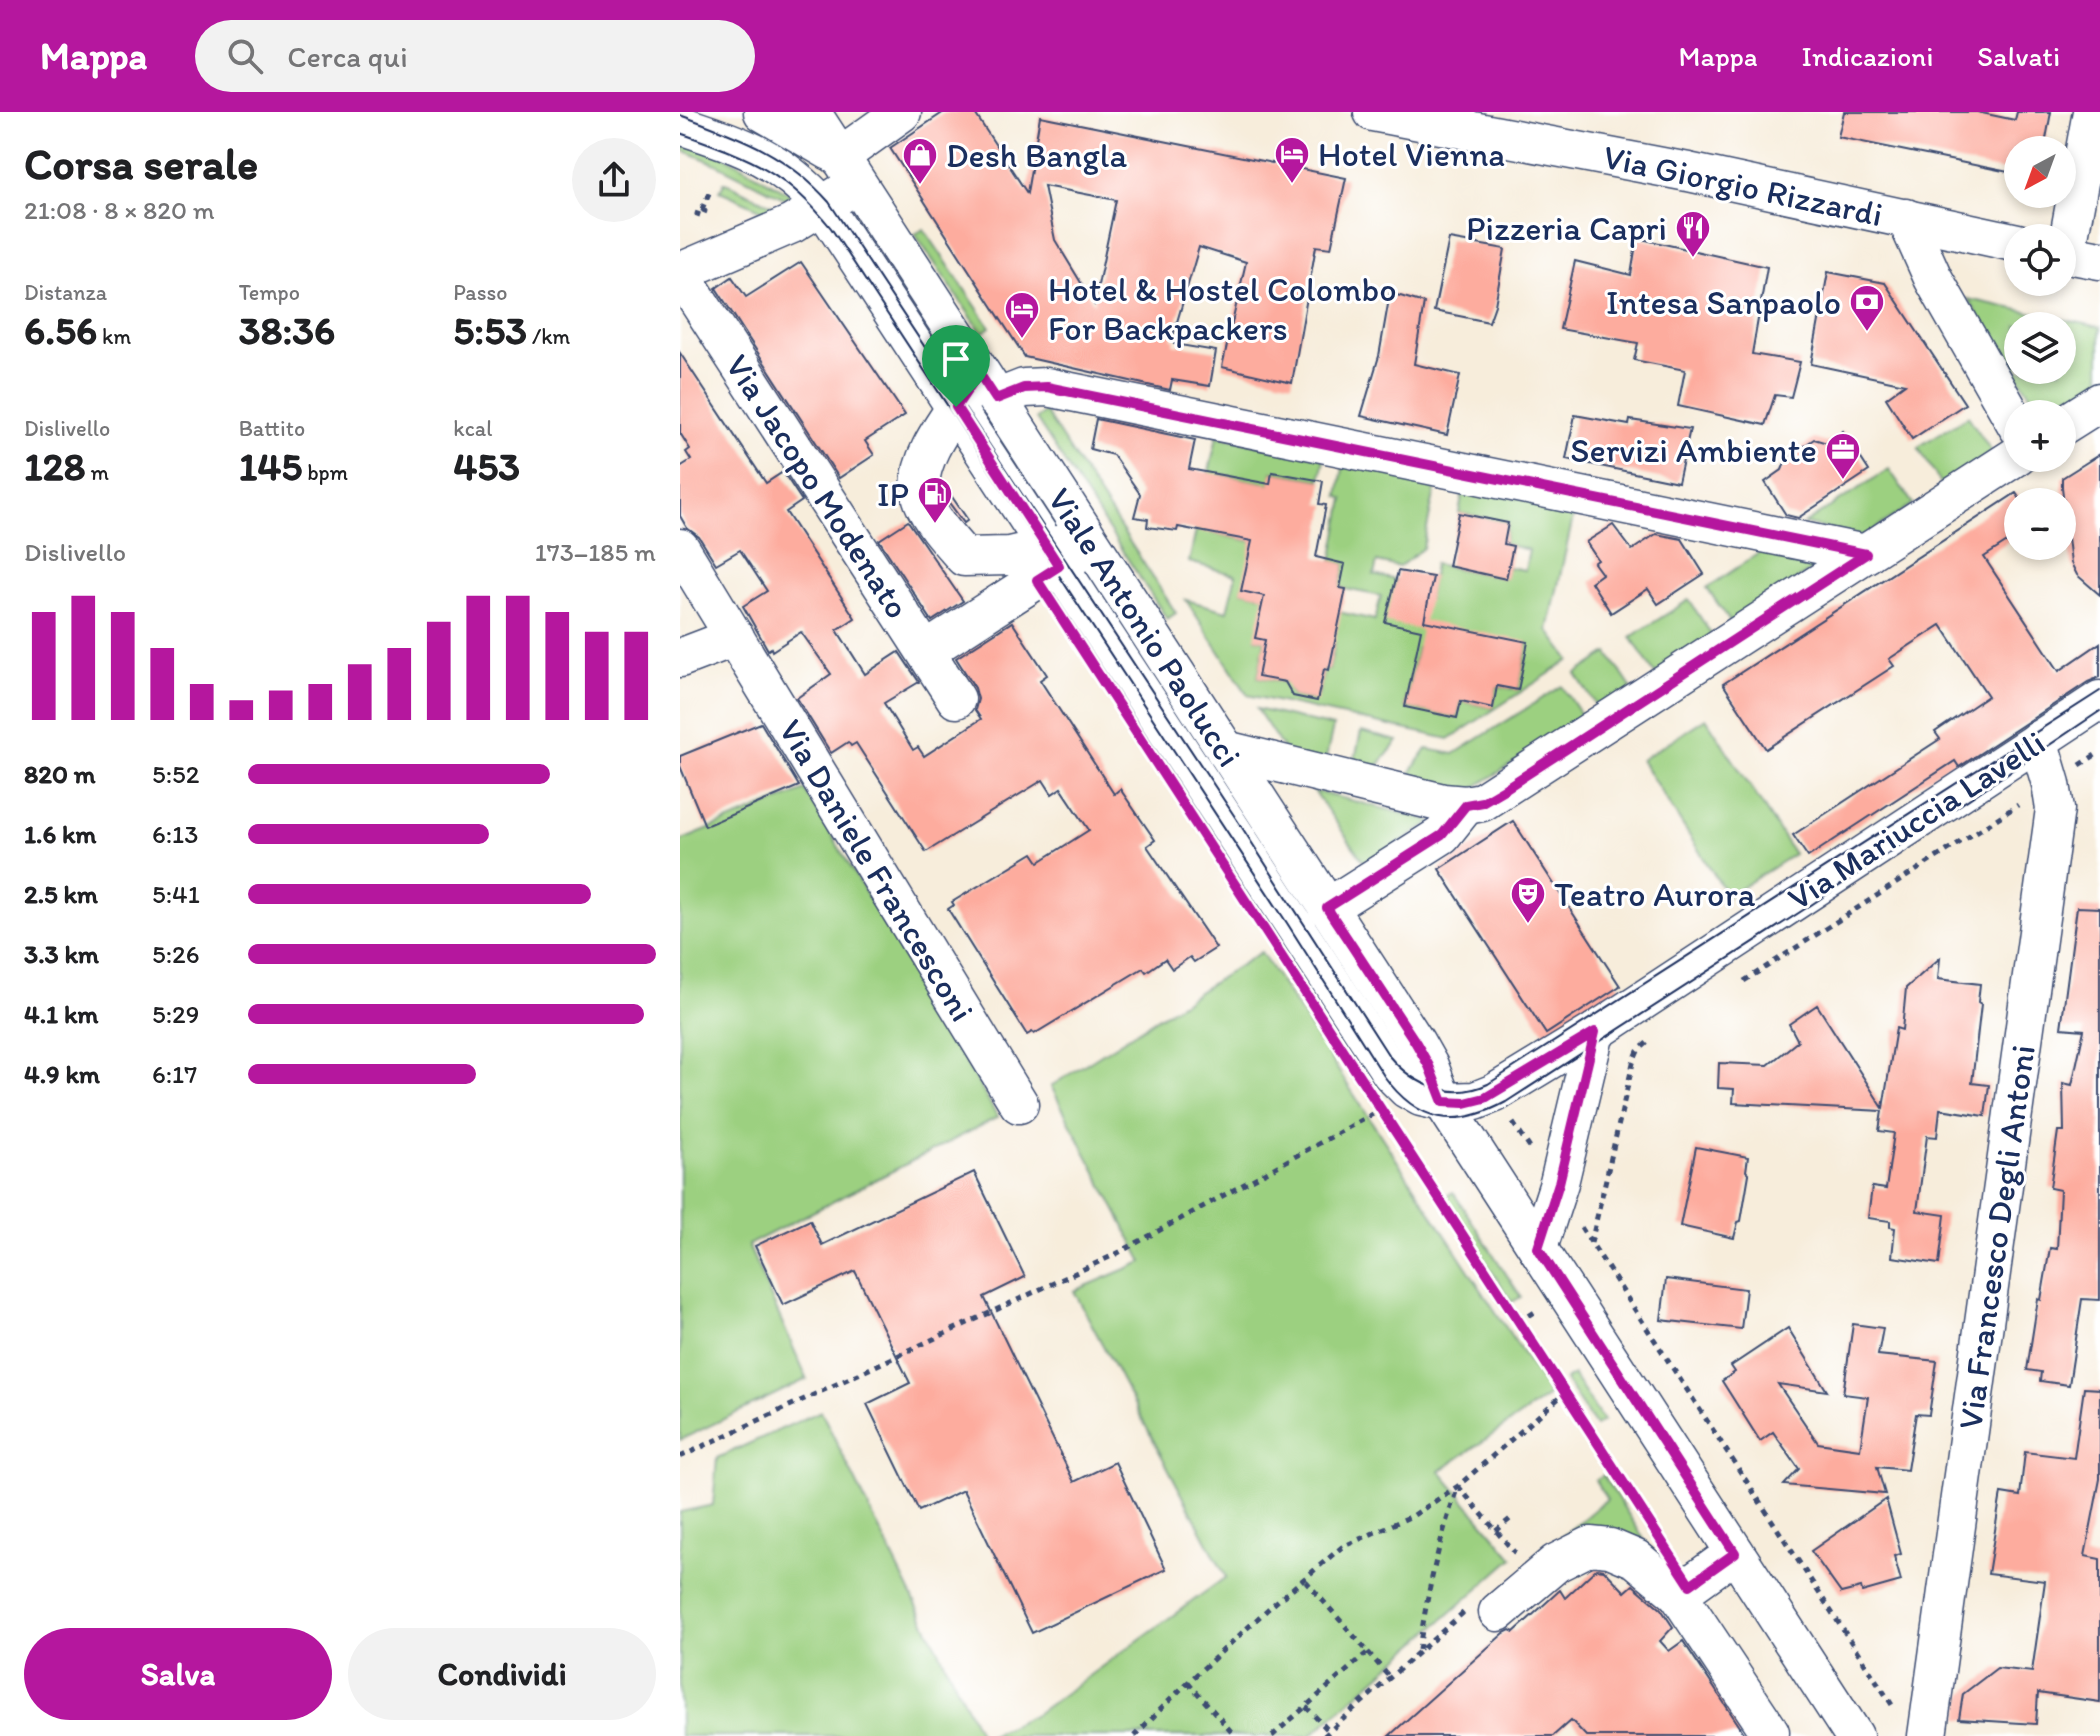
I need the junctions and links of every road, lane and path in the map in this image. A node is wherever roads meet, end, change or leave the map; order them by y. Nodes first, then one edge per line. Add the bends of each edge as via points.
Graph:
1 (763, 112) edge
2 (902, 112) edge
3 (1373, 112) edge
4 (2092, 112) edge
5 (811, 114) edge
6 (1438, 118) edge
7 (680, 125) edge
8 (847, 170) junction
9 (710, 191) dead end
10 (814, 196) junction
11 (702, 209) dead end
12 (1906, 218) junction
13 (2004, 240) edge
14 (2076, 255) edge
15 (680, 273) edge
16 (988, 386) junction
17 (2004, 402) edge
18 (2100, 402) edge
19 (956, 407) junction
20 (2076, 417) edge
21 (2004, 464) edge
22 (1089, 541) junction
23 (680, 548) edge
24 (1866, 554) junction
25 (1054, 557) junction
26 (735, 637) junction
27 (926, 651) junction
28 (680, 658) edge
29 (956, 699) dead end
30 (2100, 700) edge
31 (2038, 740) junction
32 (1225, 750) junction
33 (2020, 803) dead end
34 (1466, 805) junction
35 (1327, 908) junction
36 (1735, 986) dead end
37 (1595, 1032) junction
38 (1656, 1037) dead end
39 (1443, 1102) junction
40 (1019, 1104) dead end
41 (1506, 1112) dead end
42 (1373, 1114) dead end
43 (1384, 1115) dead end
44 (1557, 1190) junction
45 (1591, 1243) junction
46 (1538, 1248) junction
47 (1559, 1398) dead end
48 (680, 1457) edge
49 (1458, 1486) junction
50 (1510, 1519) dead end
51 (1496, 1531) junction
52 (1656, 1534) dead end
53 (1735, 1553) junction
54 (1521, 1561) dead end
55 (1304, 1579) junction
56 (1678, 1594) junction
57 (1481, 1612) joint
58 (1419, 1651) junction
59 (1368, 1652) junction
60 (1390, 1678) junction
61 (1188, 1682) junction
62 (1306, 1707) junction
63 (1914, 1727) edge
64 (1770, 1732) dead end
65 (1327, 1734) edge
66 (1134, 1736) edge
67 (1235, 1736) edge
68 (1272, 1736) edge
69 (1854, 1736) edge

1 - 8 street
2 - 8 street
3 - 6 street, Via Giorgio Rizzardi
4 - 14 street
5 - 8 street, Viale Antonio Paolucci
6 - 12 street, Via Giorgio Rizzardi
7 - 10 street via 757,152
8 - 10 street
8 - 16 street, Viale Antonio Paolucci
9 - 11 path
10 - 15 street via 792,224
10 - 19 street, Viale Antonio Paolucci
12 - 13 street, Via Giorgio Rizzardi
12 - 17 street via 1933,278
15 - 27 street, Via Jacopo Modenato
16 - 19 street
16 - 22 street, Viale Antonio Paolucci
16 - 24 street via 1047,387
18 - 20 street
19 - 25 street, Viale Antonio Paolucci
19 - 25 street via 930,446 920,484 923,501 964,557
21 - 24 street
22 - 25 street
22 - 32 street, Viale Antonio Paolucci
23 - 26 street, Via Daniele Francesconi
24 - 34 street via 1506,788
25 - 27 street
25 - 39 street, Viale Antonio Paolucci via 1391,1073 1414,1093
26 - 28 street
26 - 40 street, Via Daniele Francesconi
27 - 29 street, Via Jacopo Modenato
30 - 31 street, Via Mariuccia Lavelli
31 - 37 street, Via Mariuccia Lavelli
31 - 63 street, Via Francesco Degli Antoni via 2055,809
32 - 34 street
32 - 35 street, Viale Antonio Paolucci
33 - 36 path
34 - 35 street via 1442,835
35 - 39 street, Viale Antonio Paolucci via 1416,1043
37 - 39 street, Via Mariuccia Lavelli via 1485,1098
37 - 44 street
38 - 45 path via 1638,1051 1633,1063
39 - 46 street, Viale Antonio Paolucci
41 - 44 path
42 - 48 path via 1116,1254
43 - 52 path
44 - 45 path
44 - 46 street
45 - 63 path
46 - 53 street, Viale Antonio Paolucci
47 - 49 path
49 - 51 path
49 - 55 path via 1414,1515 1342,1547
49 - 58 path via 1430,1578
50 - 51 path
51 - 54 path
53 - 56 street
53 - 69 street, Viale Antonio Paolucci
55 - 59 path
55 - 61 path
56 - 57 street via 1636,1559 1590,1546
56 - 64 street
57 - 58 path
58 - 60 path
59 - 60 path
59 - 62 path
60 - 65 path
61 - 66 path
61 - 67 path
62 - 65 path
62 - 68 path

